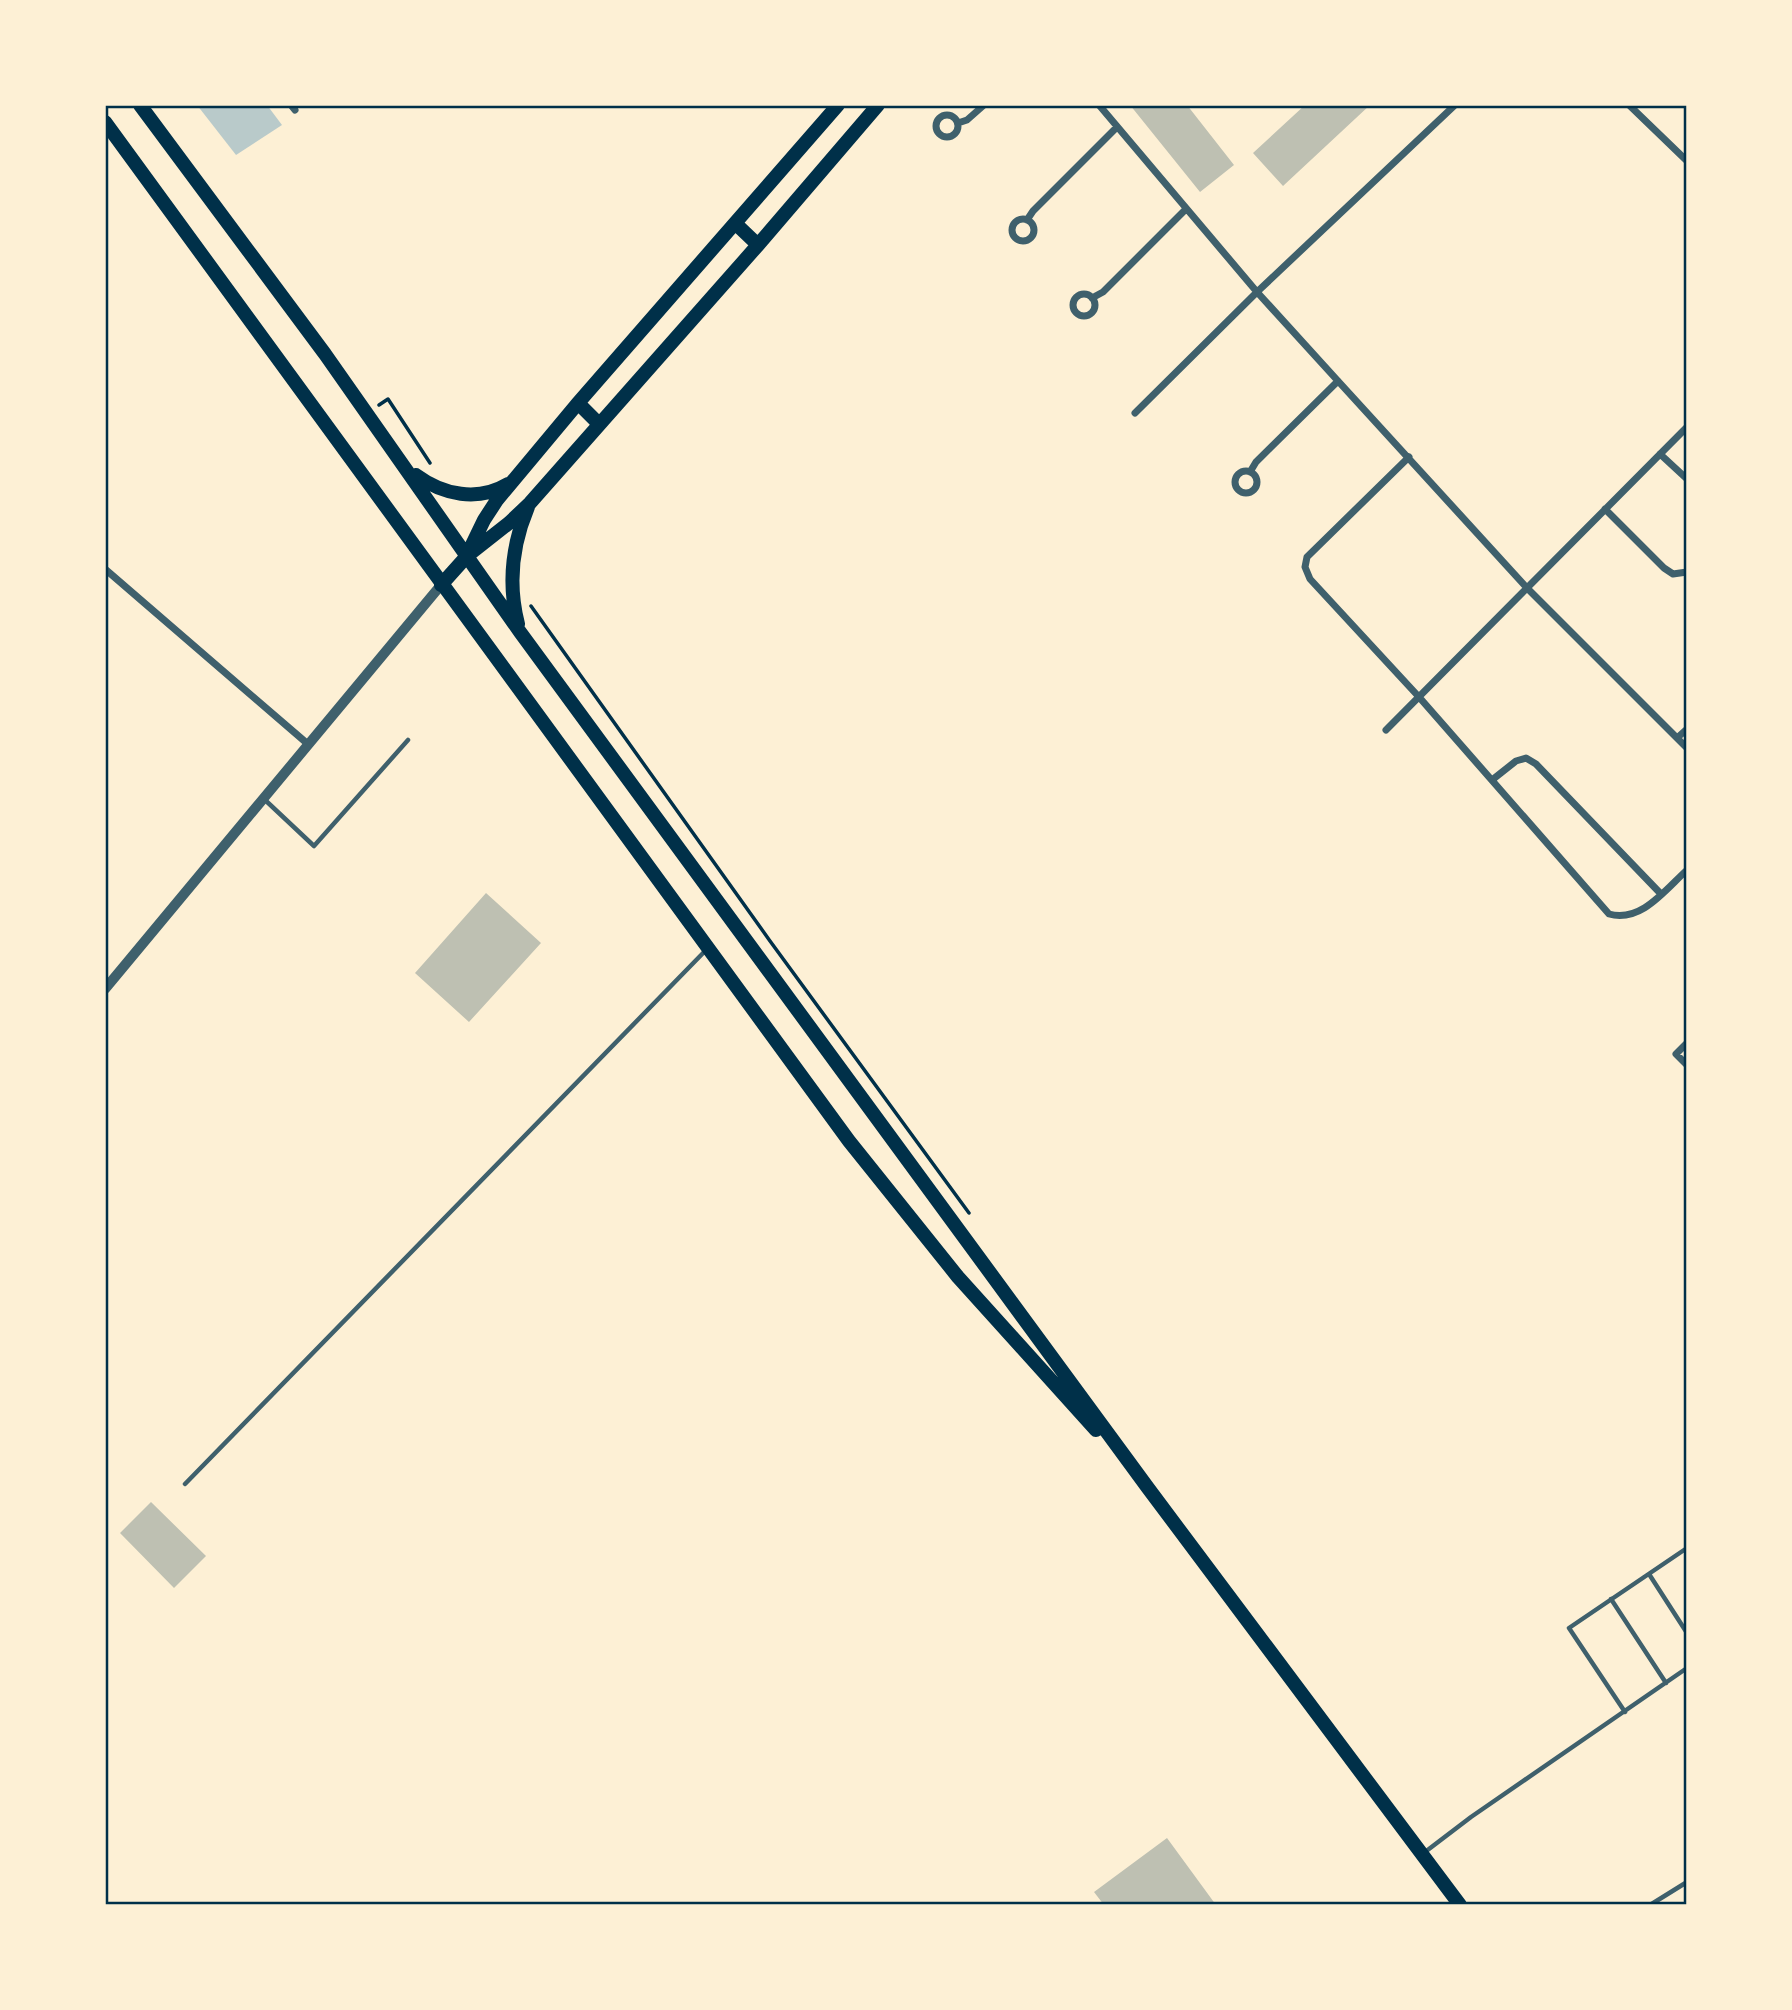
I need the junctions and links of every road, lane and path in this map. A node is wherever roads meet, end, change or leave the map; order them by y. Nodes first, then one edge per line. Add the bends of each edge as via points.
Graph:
1 (140, 105) edge
2 (838, 105) edge
3 (878, 105) edge
4 (984, 105) edge
5 (1099, 105) edge
6 (1455, 105) edge
7 (1629, 105) edge
8 (105, 122) edge
9 (958, 123) dead end
10 (1117, 127) junction
11 (1687, 161) edge
12 (1186, 209) junction
13 (1027, 220) dead end
14 (736, 224) junction
15 (758, 245) junction
16 (1257, 292) junction
17 (1093, 298) dead end
18 (1338, 381) junction
19 (578, 403) junction
20 (1135, 413) dead end
21 (599, 424) junction
22 (1687, 427) edge
23 (1660, 454) junction
24 (1409, 457) junction
25 (406, 467) junction
26 (1250, 472) dead end
27 (1687, 479) edge
28 (515, 480) junction
29 (530, 503) junction
30 (1605, 509) junction
31 (467, 556) junction
32 (105, 569) edge
33 (1687, 572) edge
34 (512, 576) junction
35 (441, 585) junction
36 (1527, 588) junction
37 (520, 632) junction
38 (1419, 697) junction
39 (1687, 729) edge
40 (1386, 730) dead end
41 (1678, 738) junction
42 (408, 740) dead end
43 (310, 745) junction
44 (1687, 748) edge
45 (1492, 780) junction
46 (264, 799) junction
47 (1687, 870) edge
48 (1661, 894) junction
49 (708, 948) junction
50 (105, 989) edge
51 (1687, 1043) edge
52 (1687, 1065) edge
53 (969, 1213) dead end
54 (184, 1484) dead end
55 (1148, 1488) junction
56 (1687, 1549) edge
57 (1649, 1574) junction
58 (1611, 1600) junction
59 (1687, 1633) edge
60 (1687, 1668) edge
61 (1666, 1683) junction
62 (1625, 1712) junction
63 (1422, 1855) junction
64 (1687, 1882) edge
65 (1460, 1905) edge
66 (1650, 1905) edge

1 - 25 main road
2 - 14 main road
3 - 15 main road
4 - 9 street
5 - 10 street
6 - 16 street
7 - 11 street
8 - 35 main road
10 - 12 street
10 - 13 street
12 - 16 street
12 - 17 street
14 - 15 main road
14 - 19 main road
15 - 21 main road
16 - 18 street
16 - 20 street
18 - 24 street
18 - 26 street
19 - 21 main road
19 - 28 main road
21 - 29 main road
22 - 23 street
23 - 27 street
23 - 30 street
24 - 36 street
24 - 38 street via 1307,557 1305,567 1310,579
25 - 28 main road via 437,488 460,494 490,492
25 - 31 main road
28 - 31 main road via 484,520
29 - 31 main road
29 - 34 main road via 517,536
30 - 33 street via 1664,568 1673,574
30 - 36 street
31 - 35 main road
31 - 37 main road
32 - 43 street
34 - 37 main road
34 - 53 path
35 - 43 street
35 - 49 main road
36 - 38 street
36 - 41 street
37 - 55 main road
38 - 40 street
38 - 45 street
39 - 41 street
41 - 44 street
42 - 46 lane via 314,846
43 - 46 street
45 - 48 street via 1516,761 1526,758 1536,764
45 - 48 street via 1609,914 1630,916
46 - 50 street
47 - 48 street
49 - 54 lane
49 - 55 main road via 910,1219
51 - 52 street via 1676,1054
55 - 63 main road
56 - 57 lane
57 - 58 lane
57 - 59 lane
58 - 61 lane
58 - 62 lane via 1569,1628
60 - 61 lane
61 - 62 lane
62 - 63 lane via 1471,1816
63 - 65 main road
64 - 66 lane

